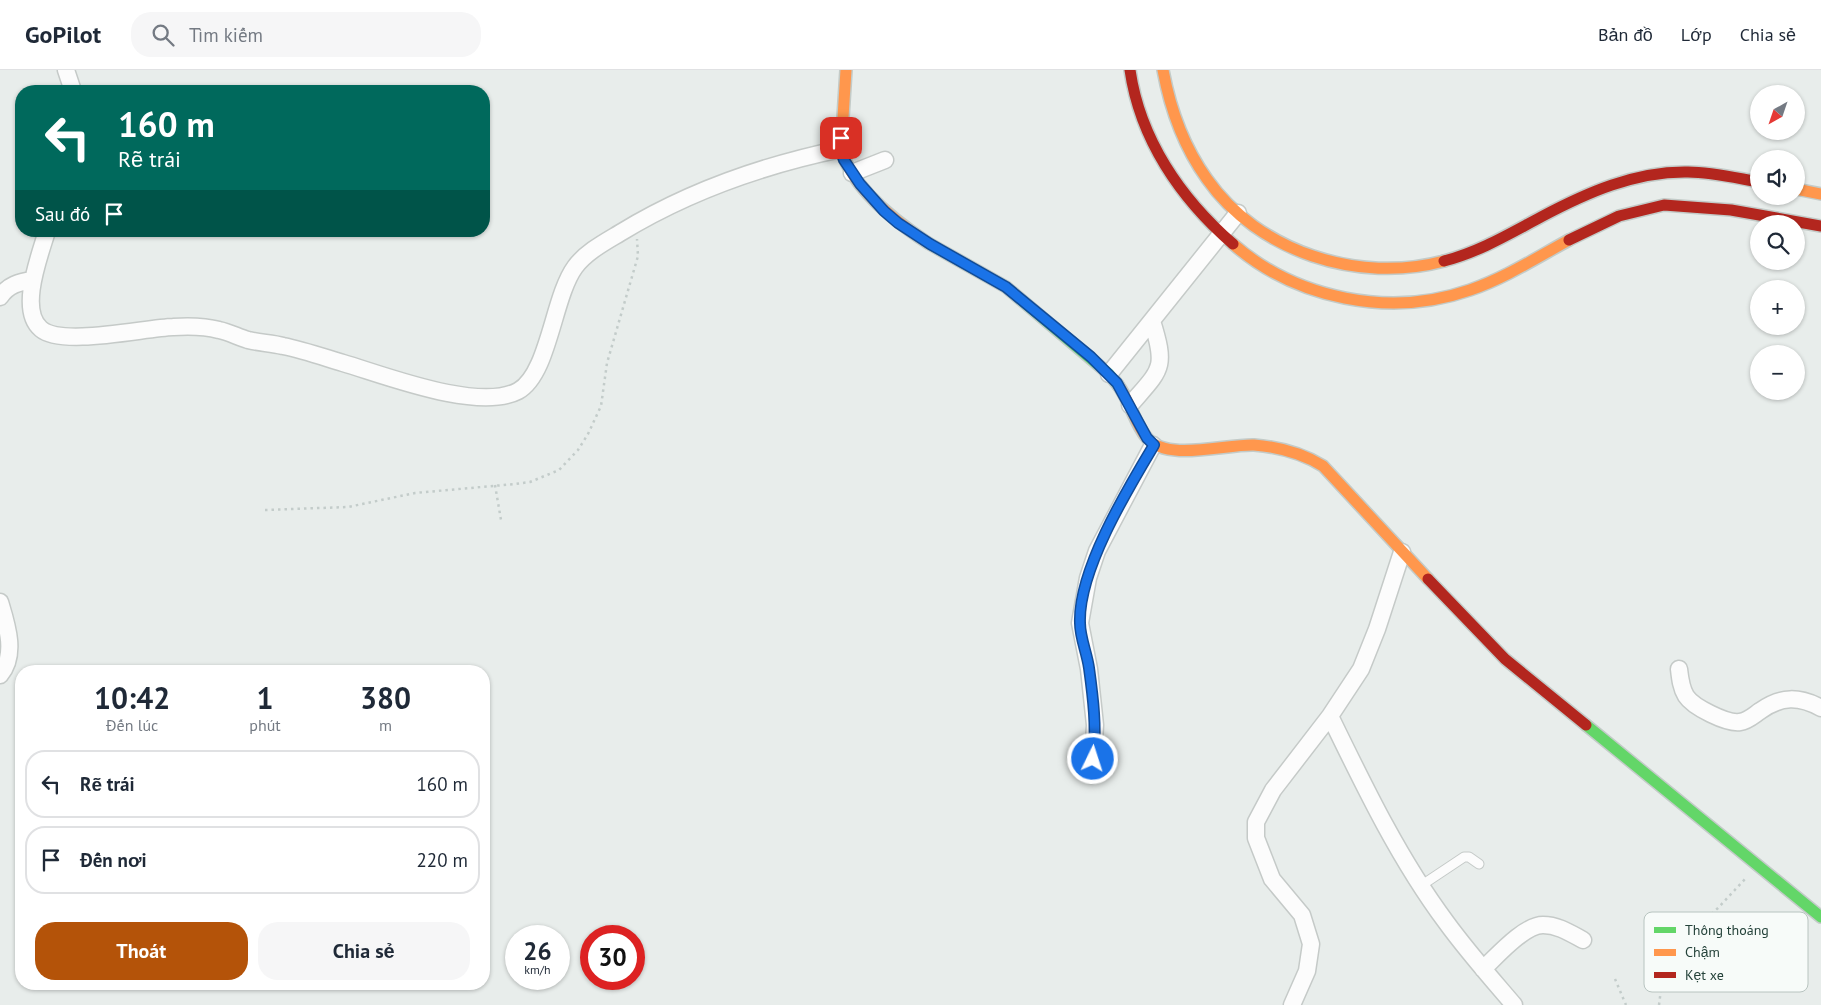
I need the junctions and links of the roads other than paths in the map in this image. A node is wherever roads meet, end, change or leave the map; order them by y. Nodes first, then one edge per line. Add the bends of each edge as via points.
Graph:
1 (66, 70) edge
2 (846, 70) edge
3 (1130, 70) edge
4 (1163, 70) edge
5 (71, 85) edge
6 (840, 149) junction
7 (885, 160) dead end
8 (852, 173) junction
9 (1750, 180) edge
10 (1805, 191) edge
11 (1821, 194) edge
12 (1238, 213) junction
13 (1821, 226) edge
14 (1221, 233) junction
15 (45, 237) edge
16 (33, 280) junction
17 (0, 297) edge
18 (1152, 321) junction
19 (1109, 374) junction
20 (1130, 406) junction
21 (1154, 445) junction
22 (1402, 552) junction
23 (0, 602) edge
24 (1679, 670) dead end
25 (0, 675) edge
26 (1821, 708) edge
27 (1330, 716) junction
28 (1093, 759) dead end
29 (1479, 864) dead end
30 (1422, 885) junction
31 (1821, 917) edge
32 (1583, 940) dead end
33 (1483, 969) junction
34 (1292, 1005) edge
35 (1514, 1005) edge

1 - 5 street
2 - 6 street
3 - 14 street via 1149,138 1165,168 1189,201
4 - 12 street via 1174,117 1193,154 1214,189
6 - 8 street
6 - 16 street via 747,175 674,204 585,256 575,267 561,296 540,362 526,384 517,391 492,397 427,389 297,349 245,339 208,327 172,326 56,336 40,329 32,316
7 - 8 street
8 - 19 street via 898,223 1006,287
9 - 12 street via 1686,172 1652,174 1622,181 1561,207 1485,247 1433,264 1408,268 1354,266 1326,261 1271,238
10 - 11 street
12 - 14 street
13 - 14 street via 1740,210 1665,205 1641,210 1585,232 1483,285 1443,297 1384,303 1314,292 1284,279 1254,260
14 - 18 street
15 - 16 street
16 - 17 street via 17,282
18 - 19 street
18 - 20 street via 1161,362 1154,377
19 - 20 street
20 - 21 street
21 - 22 street via 1178,451 1255,446 1304,455 1323,466
21 - 28 street via 1097,551 1084,595 1080,623 1095,725
22 - 27 street via 1361,669
22 - 31 street via 1505,659
23 - 25 street via 10,659
24 - 26 street via 1682,687 1690,701 1729,721 1748,719 1782,699 1810,702
27 - 30 street via 1377,810
27 - 34 street via 1273,790 1256,822 1256,838 1272,880 1302,915 1310,944 1306,971
29 - 30 lane via 1464,857
30 - 33 street via 1445,921
32 - 33 street via 1563,929 1541,925 1518,937
33 - 35 street

